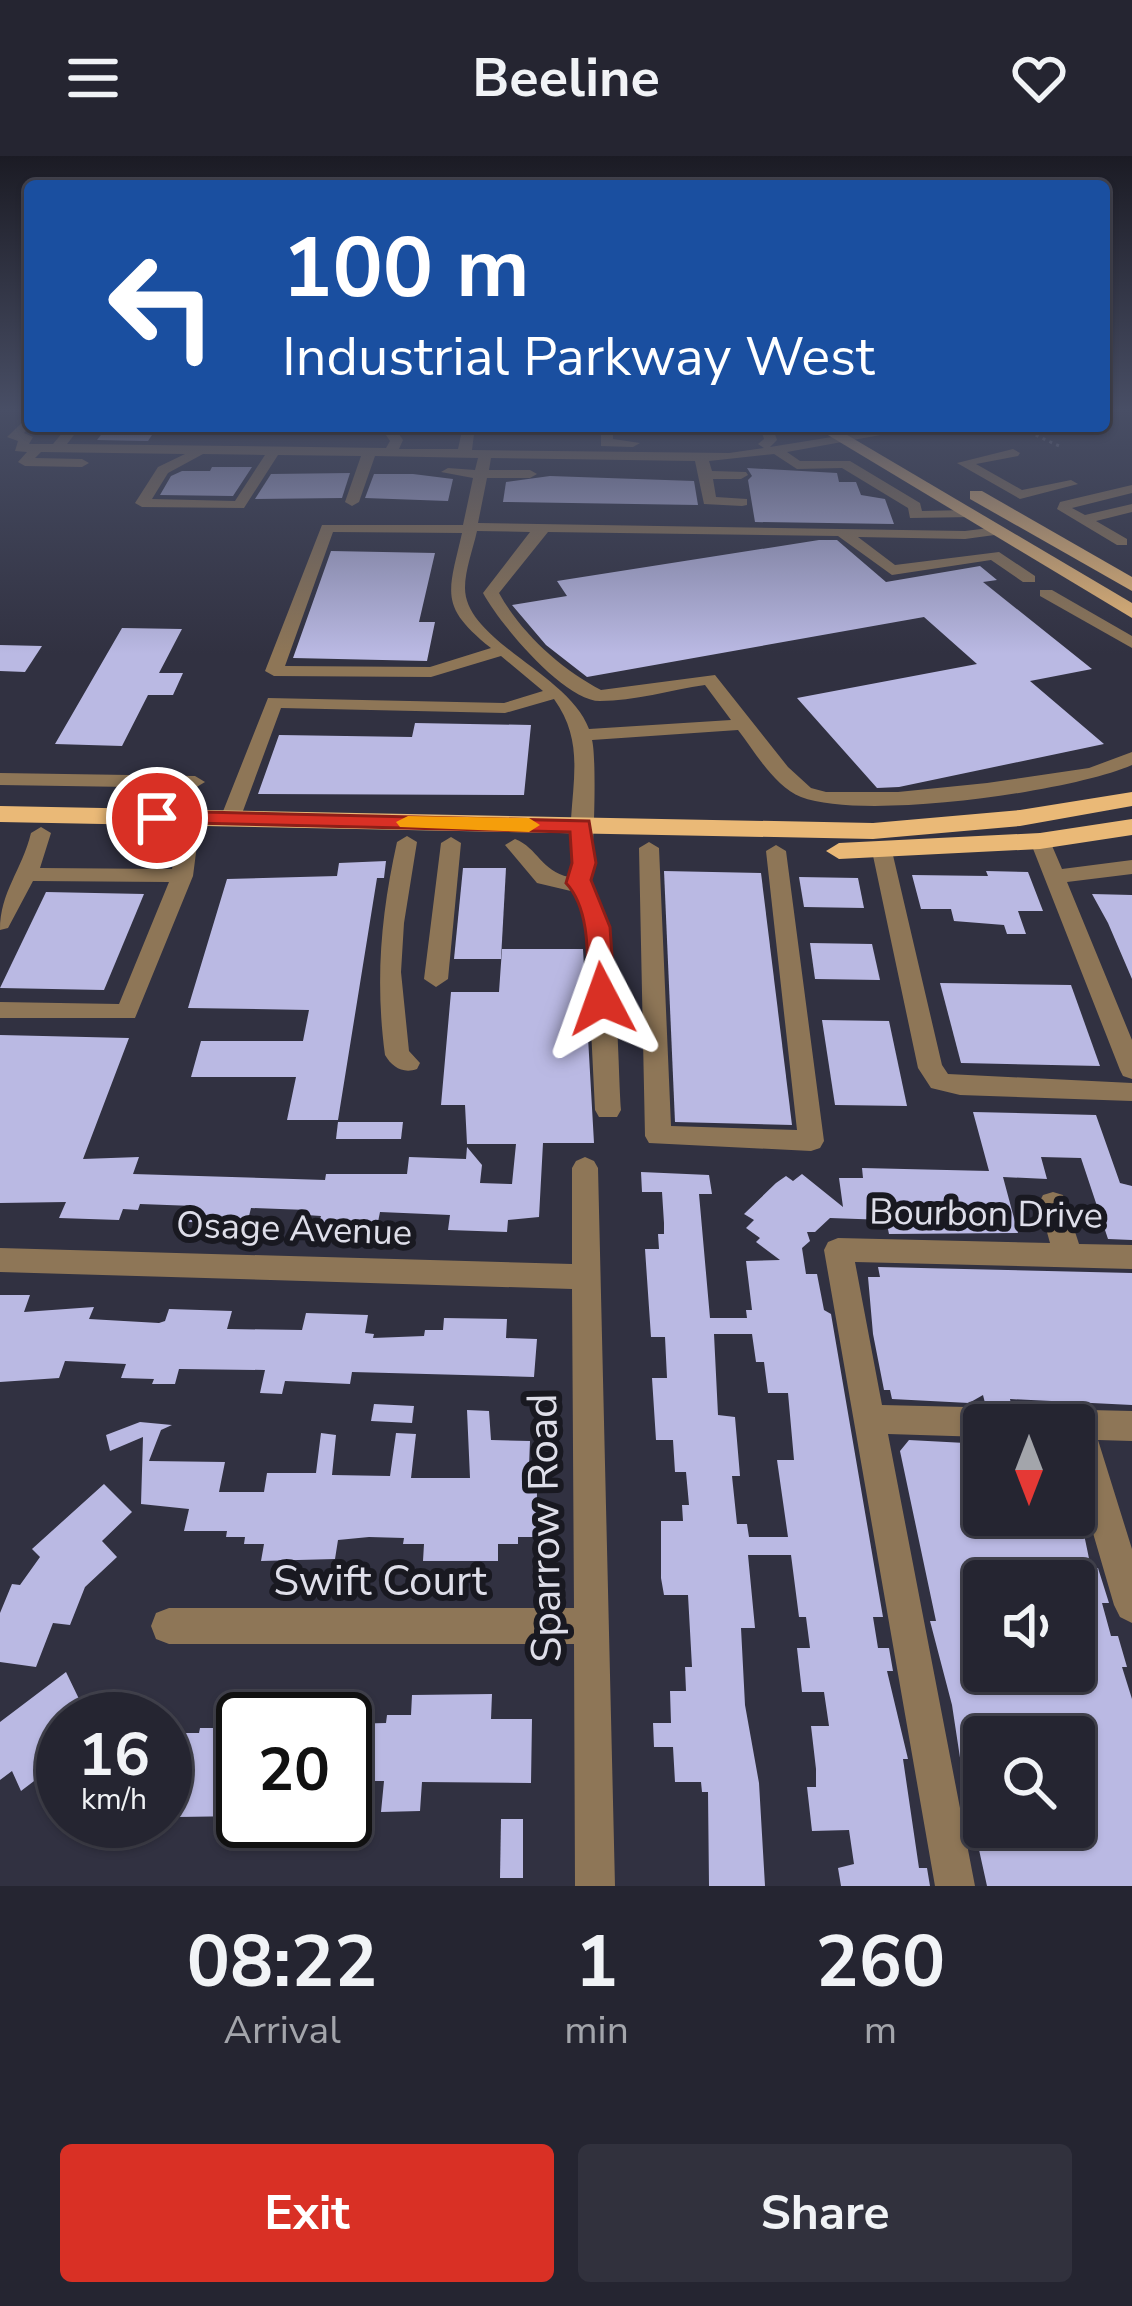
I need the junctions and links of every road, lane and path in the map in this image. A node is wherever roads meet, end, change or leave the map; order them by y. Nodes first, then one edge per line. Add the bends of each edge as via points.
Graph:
1 (149, 493) edge
2 (247, 493) edge
3 (355, 493) edge
4 (476, 493) edge
5 (708, 493) edge
6 (730, 493) edge
7 (893, 493) edge
8 (940, 493) edge
9 (971, 493) edge
10 (1069, 493) edge
11 (352, 502) dead end
12 (1132, 506) edge
13 (1000, 509) junction
14 (967, 514) junction
15 (1083, 520) junction
16 (468, 528) junction
17 (544, 528) junction
18 (842, 532) junction
19 (997, 532) junction
20 (965, 535) junction
21 (1127, 540) edge
22 (994, 554) junction
23 (1077, 554) junction
24 (1029, 579) dead end
25 (1132, 585) edge
26 (1046, 593) dead end
27 (1132, 612) edge
28 (1132, 644) edge
29 (500, 651) junction
30 (556, 693) junction
31 (747, 724) junction
32 (583, 735) junction
33 (1132, 758) edge
34 (0, 779) edge
35 (195, 782) dead end
36 (1132, 800) edge
37 (0, 814) edge
38 (230, 819) junction
39 (1132, 827) edge
40 (0, 832) edge
41 (41, 833) junction
42 (582, 836) junction
43 (188, 837) junction
44 (1040, 841) junction
45 (407, 842) junction
46 (451, 843) junction
47 (515, 844) junction
48 (650, 848) junction
49 (776, 850) junction
50 (882, 851) junction
51 (1132, 867) edge
52 (27, 874) junction
53 (182, 876) junction
54 (1055, 877) junction
55 (578, 883) junction
56 (0, 923) edge
57 (436, 979) dead end
58 (0, 1010) edge
59 (408, 1063) dead end
60 (1132, 1070) edge
61 (1132, 1092) edge
62 (608, 1110) dead end
63 (585, 1168) dead end
64 (1053, 1203) dead end
65 (1067, 1255) junction
66 (1132, 1257) edge
67 (0, 1259) edge
68 (586, 1276) junction
69 (869, 1419) junction
70 (963, 1422) edge
71 (1095, 1425) edge
72 (1132, 1426) edge
73 (1095, 1484) edge
74 (1132, 1605) edge
75 (169, 1626) dead end
76 (592, 1626) junction
77 (595, 1886) edge
78 (955, 1886) edge

1 - 2 street via 142,503 238,506
3 - 11 street
4 - 16 street
5 - 6 street via 709,501
7 - 14 street via 915,506 915,515
8 - 14 main road
9 - 13 main road
10 - 13 street
12 - 15 street
12 - 15 street via 1065,505
13 - 23 main road
14 - 19 main road
15 - 21 street
16 - 17 street
16 - 29 street via 457,591 467,621
16 - 29 street via 327,528 274,671 431,672
17 - 18 street
17 - 31 street via 491,593 526,638 598,696 709,679
18 - 20 street
18 - 22 street via 892,570
19 - 20 street
19 - 27 main road
20 - 22 street
21 - 23 street
22 - 24 street
23 - 25 main road
26 - 28 street
29 - 30 street
30 - 32 street
30 - 38 street via 505,708 274,702
31 - 32 street
31 - 33 street via 784,776 807,794 829,797 1012,785 1094,773
32 - 42 street
34 - 35 street
36 - 42 main road via 873,831
37 - 38 main road
38 - 42 main road
39 - 44 main road
40 - 41 main road
41 - 43 main road
41 - 52 street
42 - 47 main road
42 - 48 main road
42 - 55 street
43 - 45 main road
43 - 53 street
44 - 50 main road
44 - 54 street
45 - 46 main road
45 - 59 street via 388,932 388,1006 397,1054
46 - 47 main road
46 - 57 street
47 - 55 street via 545,878
48 - 49 main road
48 - 49 street via 658,1136 811,1142
49 - 50 main road
50 - 61 street via 930,1067 940,1081
51 - 54 street
52 - 53 street
52 - 56 street
53 - 58 street via 127,1012
54 - 60 street
55 - 62 street via 597,927
63 - 68 street, Sparrow Road
64 - 65 street
65 - 66 street, Bourbon Drive
65 - 69 street, Bourbon Drive via 838,1250
67 - 68 street, Osage Avenue
68 - 76 street, Sparrow Road
69 - 70 street
69 - 78 street
71 - 72 street
73 - 74 street
75 - 76 street, Swift Court
76 - 77 street, Sparrow Road

